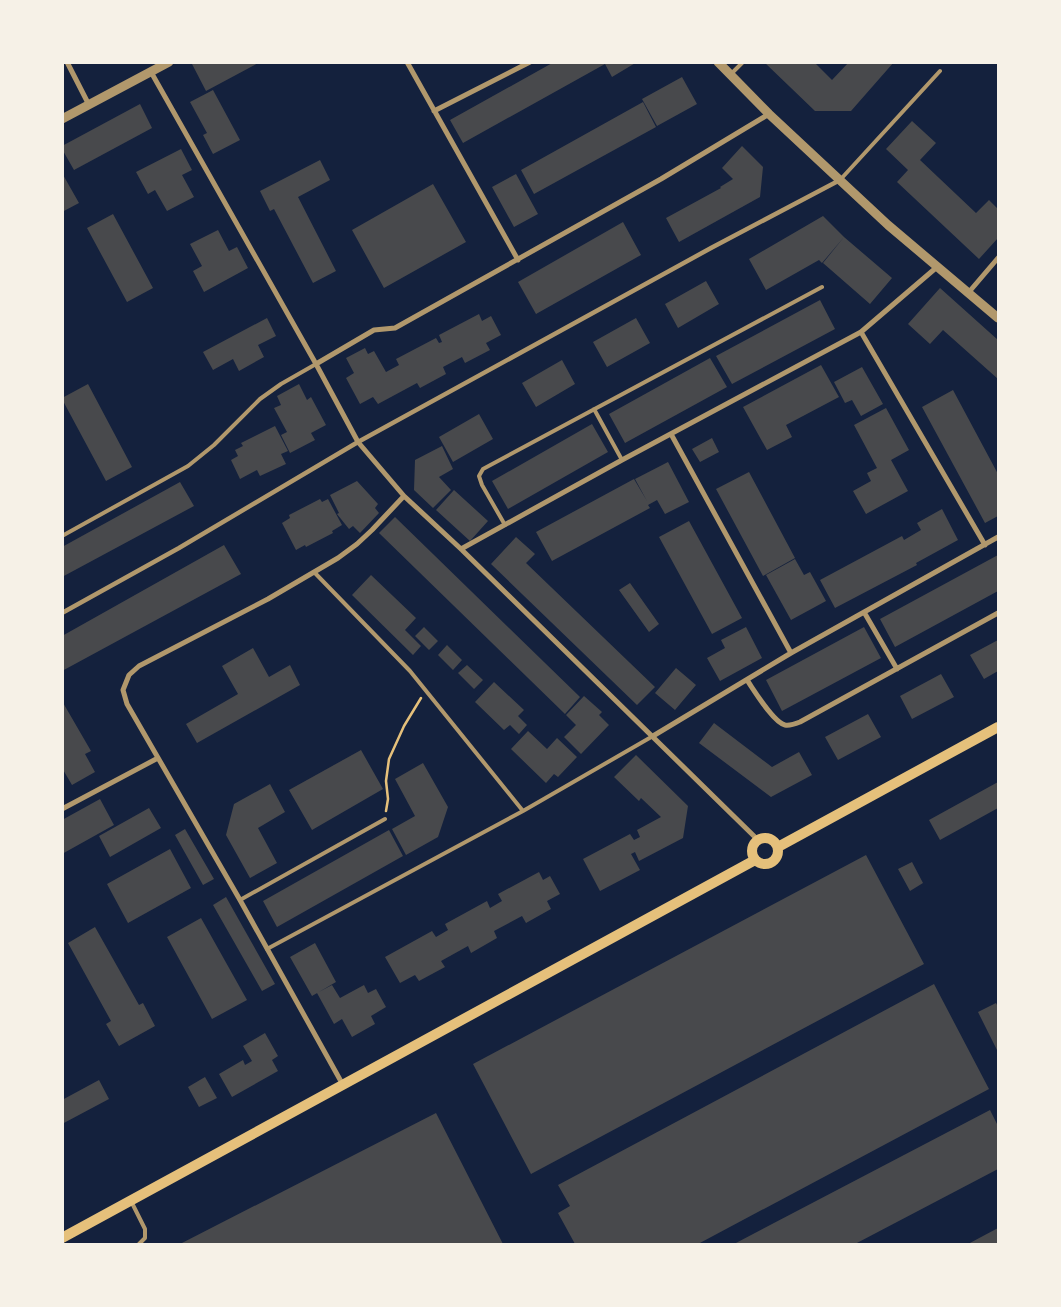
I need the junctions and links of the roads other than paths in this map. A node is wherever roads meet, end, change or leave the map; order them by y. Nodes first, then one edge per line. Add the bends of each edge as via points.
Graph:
1 (67, 62) edge
2 (169, 62) edge
3 (407, 62) edge
4 (530, 62) edge
5 (718, 62) edge
6 (742, 62) edge
7 (940, 71) dead end
8 (151, 72) junction
9 (730, 75) junction
10 (89, 105) junction
11 (434, 111) junction
12 (770, 114) junction
13 (62, 119) edge
14 (840, 180) junction
15 (998, 258) edge
16 (518, 260) junction
17 (937, 267) junction
18 (822, 287) dead end
19 (969, 292) junction
20 (998, 318) edge
21 (861, 332) junction
22 (316, 364) junction
23 (594, 409) junction
24 (671, 434) junction
25 (358, 442) junction
26 (622, 460) junction
27 (404, 496) junction
28 (505, 525) junction
29 (62, 536) edge
30 (998, 537) edge
31 (985, 544) junction
32 (462, 549) junction
33 (314, 572) junction
34 (864, 612) junction
35 (62, 613) edge
36 (998, 613) edge
37 (791, 654) junction
38 (897, 669) junction
39 (747, 680) junction
40 (998, 727) edge
41 (653, 736) junction
42 (158, 758) junction
43 (62, 809) edge
44 (522, 811) junction
45 (385, 819) road end
46 (758, 840) junction
47 (778, 847) junction
48 (755, 860) junction
49 (240, 900) junction
50 (267, 950) junction
51 (343, 1085) junction
52 (131, 1201) junction
53 (62, 1238) edge
54 (139, 1244) edge

1 - 10 street
2 - 8 street
3 - 11 street
4 - 11 street
5 - 9 street
6 - 9 lane
7 - 14 lane
8 - 10 street
8 - 22 street
9 - 12 street
10 - 13 street
11 - 16 street
12 - 14 street
12 - 16 street
14 - 17 street
14 - 25 street
15 - 19 street
16 - 22 street via 395,328 374,330
17 - 19 street
17 - 21 street
18 - 23 lane
19 - 20 street
21 - 24 street
21 - 31 street
22 - 25 street
22 - 29 lane via 264,396 188,466
23 - 26 lane
23 - 28 lane via 483,469 480,476 482,485
24 - 26 street
24 - 37 street
25 - 27 street
25 - 35 street
26 - 28 street
27 - 32 street
27 - 33 street via 357,544
28 - 32 street
30 - 31 street
31 - 34 street
32 - 41 street
33 - 42 street via 139,666 129,675 123,690 127,704
33 - 44 lane via 410,670
34 - 37 street
34 - 38 street
36 - 38 street
37 - 39 street
38 - 39 street via 788,726 775,720
39 - 41 street
40 - 47 main road
41 - 44 lane
41 - 46 street
42 - 43 street
42 - 49 street
44 - 50 lane
45 - 49 lane
46 - 47 main road via 773,840
46 - 48 main road via 752,851
47 - 48 main road via 772,863 762,864
48 - 51 main road
49 - 50 street
50 - 51 street
51 - 52 main road
52 - 53 main road
52 - 54 lane via 145,1230 145,1238

